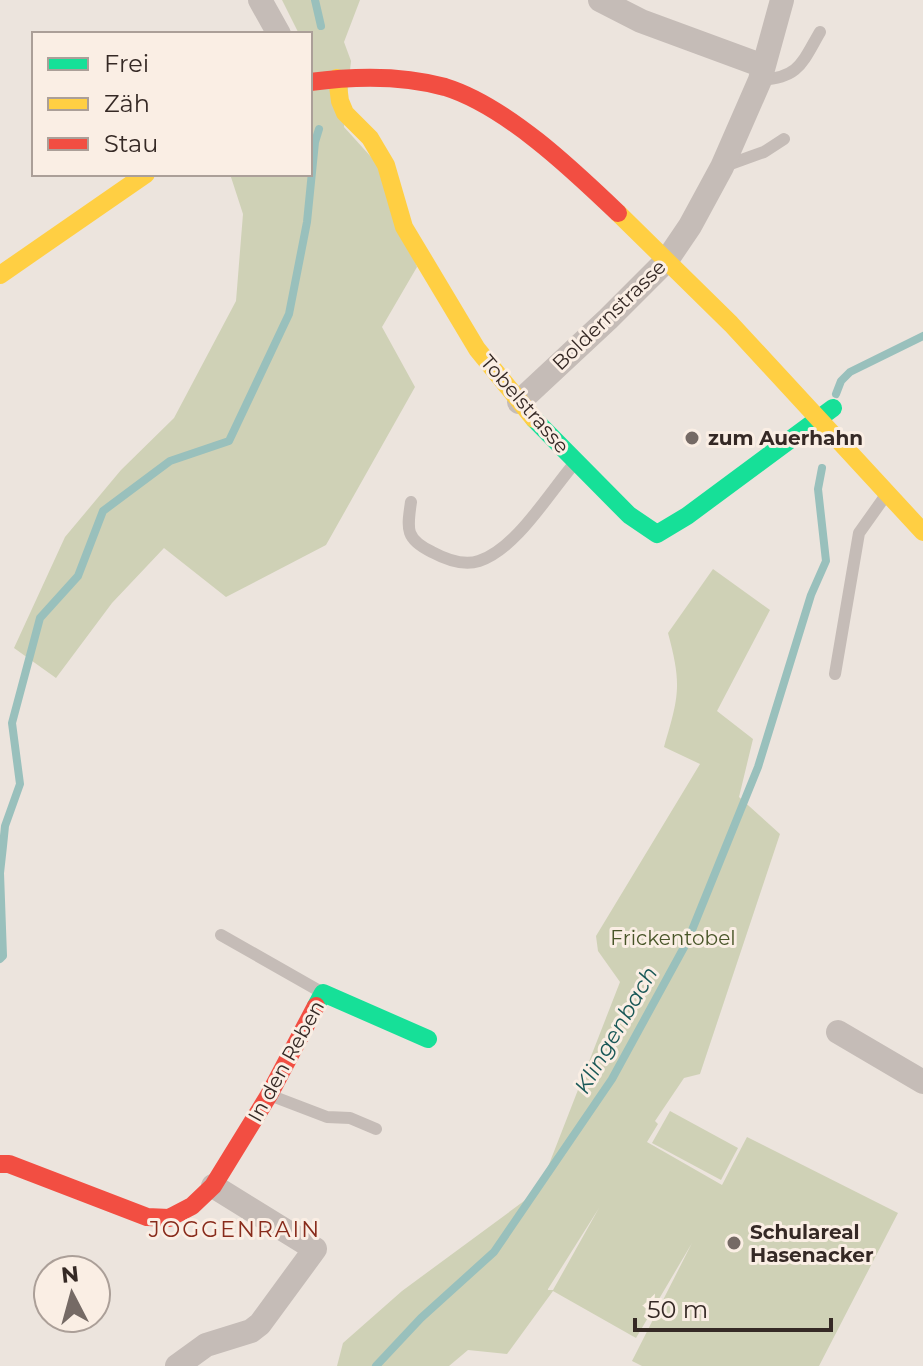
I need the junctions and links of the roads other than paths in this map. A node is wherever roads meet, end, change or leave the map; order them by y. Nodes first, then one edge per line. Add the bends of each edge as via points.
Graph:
1 (260, 0) edge
2 (782, 0) edge
3 (610, 3) edge
4 (278, 32) edge
5 (820, 32) dead end
6 (762, 73) junction
7 (337, 78) junction
8 (312, 82) edge
9 (784, 139) dead end
10 (722, 167) junction
11 (143, 176) edge
12 (667, 260) junction
13 (0, 275) edge
14 (519, 402) junction
15 (833, 408) dead end
16 (816, 419) junction
17 (576, 461) junction
18 (886, 495) junction
19 (411, 502) dead end
20 (923, 532) edge
21 (835, 674) dead end
22 (221, 935) dead end
23 (323, 993) junction
24 (838, 1032) dead end
25 (428, 1039) dead end
26 (923, 1082) edge
27 (269, 1095) junction
28 (376, 1129) dead end
29 (0, 1164) edge
30 (213, 1186) junction
31 (177, 1366) edge

1 - 4 street
2 - 6 street, Boldernstrasse
3 - 6 street
5 - 6 lane via 798,69 780,79
6 - 10 street, Boldernstrasse
7 - 8 street
7 - 12 street via 406,79 447,88 505,116 587,183
7 - 14 street, Tobelstrasse via 345,113 370,138 386,165 404,227 469,338
9 - 10 lane
10 - 12 street, Boldernstrasse
11 - 13 street
12 - 14 street, Boldernstrasse
12 - 16 street
14 - 17 street, Tobelstrasse
15 - 16 street
16 - 17 street, Tobelstrasse via 657,534 629,515
16 - 18 street
17 - 19 lane via 504,548 478,562 448,560 416,544 407,528
18 - 20 street
18 - 21 lane via 859,533
22 - 23 lane
23 - 25 street, In den Reben
23 - 27 street, In den Reben
24 - 26 street
27 - 28 lane
27 - 30 street, In den Reben
29 - 30 street, In den Reben via 147,1217 169,1218
30 - 31 street via 315,1249 260,1324 206,1345

